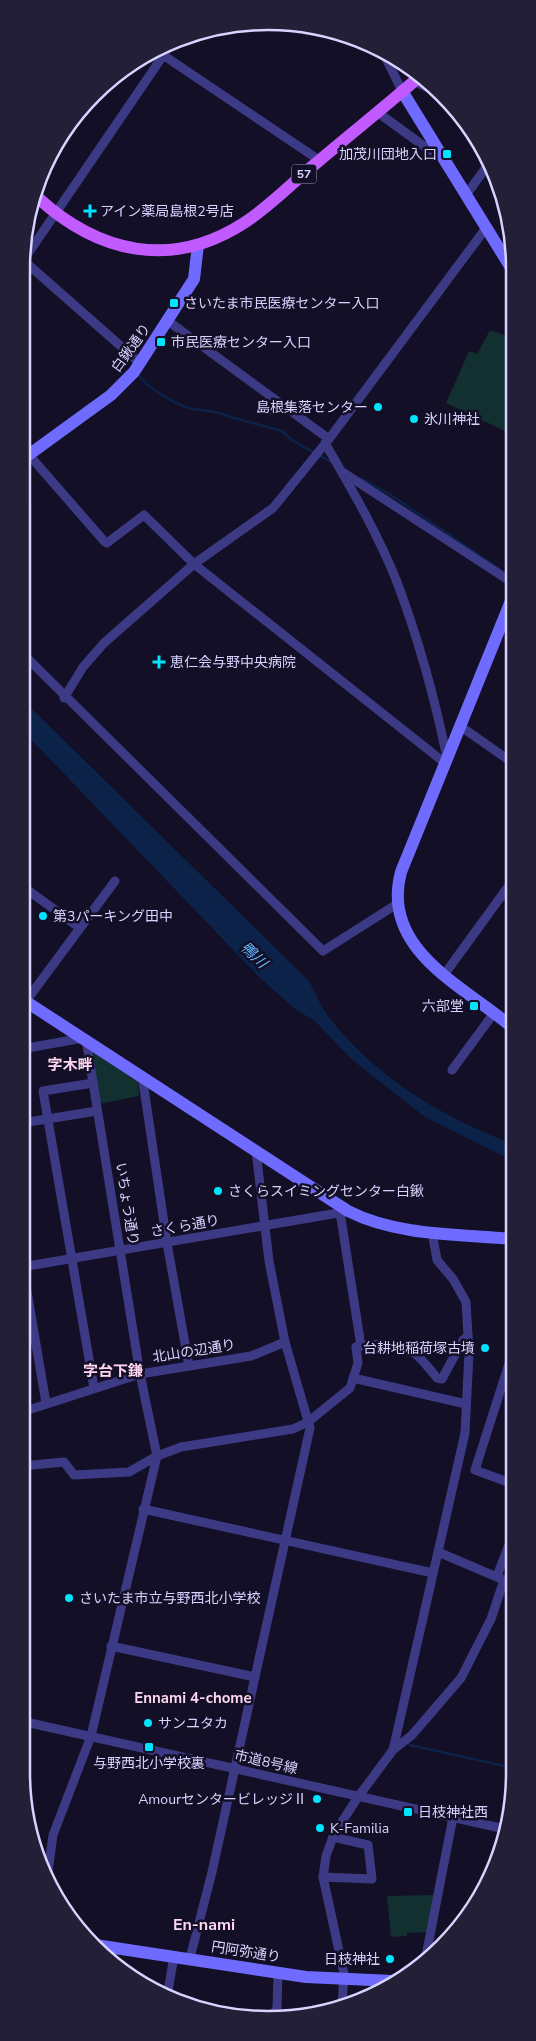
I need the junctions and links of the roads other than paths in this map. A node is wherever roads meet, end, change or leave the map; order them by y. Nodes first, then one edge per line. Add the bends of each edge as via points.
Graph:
1 (168, 52) edge
2 (163, 55) edge
3 (388, 63) edge
4 (415, 81) edge
5 (402, 92) junction
6 (377, 112) junction
7 (442, 156) junction
8 (319, 160) junction
9 (484, 170) edge
10 (466, 195) junction
11 (40, 200) edge
12 (55, 213) junction
13 (486, 228) junction
14 (198, 245) junction
15 (31, 248) edge
16 (505, 260) edge
17 (30, 267) edge
18 (168, 321) junction
19 (138, 368) junction
20 (327, 441) junction
21 (30, 451) edge
22 (30, 460) edge
23 (341, 471) junction
24 (194, 564) junction
25 (506, 578) edge
26 (506, 613) edge
27 (30, 662) edge
28 (64, 698) junction
29 (460, 726) junction
30 (506, 757) edge
31 (446, 760) junction
32 (115, 881) dead end
33 (506, 890) edge
34 (30, 892) edge
35 (398, 904) junction
36 (80, 928) junction
37 (444, 975) junction
38 (30, 992) edge
39 (30, 1004) edge
40 (494, 1013) junction
41 (506, 1023) edge
42 (85, 1038) junction
43 (30, 1048) edge
44 (452, 1070) dead end
45 (142, 1075) junction
46 (93, 1083) junction
47 (97, 1110) junction
48 (47, 1119) junction
49 (30, 1122) edge
50 (256, 1152) junction
51 (344, 1212) junction
52 (263, 1226) junction
53 (432, 1232) junction
54 (506, 1238) edge
55 (167, 1243) junction
56 (120, 1251) junction
57 (72, 1259) junction
58 (30, 1264) edge
59 (30, 1311) edge
60 (468, 1336) junction
61 (285, 1342) junction
62 (361, 1346) junction
63 (190, 1366) junction
64 (506, 1372) edge
65 (140, 1374) junction
66 (353, 1378) junction
67 (94, 1388) junction
68 (46, 1403) junction
69 (466, 1404) junction
70 (30, 1409) edge
71 (308, 1422) junction
72 (156, 1456) junction
73 (30, 1465) edge
74 (506, 1481) edge
75 (143, 1509) junction
76 (285, 1540) junction
77 (438, 1552) junction
78 (433, 1573) junction
79 (505, 1580) edge
80 (111, 1646) junction
81 (255, 1677) junction
82 (30, 1723) edge
83 (91, 1736) junction
84 (393, 1750) junction
85 (235, 1769) junction
86 (358, 1796) junction
87 (453, 1817) junction
88 (499, 1828) edge
89 (333, 1837) junction
90 (49, 1865) edge
91 (323, 1877) junction
92 (105, 1946) edge
93 (427, 1950) edge
94 (174, 1956) junction
95 (190, 1958) junction
96 (278, 1973) junction
97 (344, 1980) junction
98 (383, 1981) edge
99 (169, 1989) edge
100 (343, 1999) edge
101 (276, 2011) edge

1 - 8 street
2 - 12 street
3 - 5 street
4 - 5 main road, 57
5 - 6 main road, 57
5 - 7 street
6 - 7 street
6 - 8 main road, 57
7 - 10 street
8 - 14 main road, 57 via 245,222
9 - 10 street
10 - 13 street
11 - 12 main road, 57
12 - 14 main road, 57 via 96,238 133,249 162,252
12 - 15 street
13 - 16 street
13 - 20 street
14 - 18 street, 白鍬通り via 194,280
17 - 19 street
18 - 19 street, 白鍬通り
18 - 20 street
19 - 21 street, 白鍬通り via 111,396
20 - 23 street
20 - 24 street via 273,508
22 - 24 street via 107,543 144,515
23 - 25 street
23 - 31 street via 396,580 415,639
24 - 28 street via 104,644
24 - 31 street
26 - 29 street
27 - 28 street
28 - 35 street via 323,951
29 - 30 street
29 - 31 street
31 - 35 street via 402,872
32 - 36 street
33 - 37 street
34 - 36 street
35 - 37 street via 412,944
36 - 38 street
37 - 40 street
39 - 42 street
40 - 41 street
40 - 44 street
42 - 43 street
42 - 45 street
42 - 46 street, いちょう通り
45 - 50 street
45 - 55 street
46 - 47 street, いちょう通り
46 - 48 street via 42,1091
47 - 48 street
47 - 56 street, いちょう通り
48 - 49 street
48 - 57 street
50 - 51 street
50 - 52 street
51 - 52 street, さくら通り
51 - 53 street via 370,1222
51 - 62 street
52 - 55 street, さくら通り
52 - 61 street
53 - 54 street
53 - 60 street via 437,1260 466,1302
55 - 56 street, さくら通り
55 - 63 street
56 - 57 street, さくら通り
56 - 65 street, いちょう通り
57 - 58 street, さくら通り
57 - 67 street
59 - 68 street
60 - 62 street via 442,1379 437,1378 411,1350 388,1343
60 - 69 street
61 - 63 street, 北山の辺通り via 251,1356
61 - 71 street
62 - 66 street via 356,1347 358,1364
63 - 65 street, 北山の辺通り
64 - 74 street via 475,1470
65 - 67 street, 北山の辺通り
65 - 72 street, いちょう通り
66 - 69 street
66 - 71 street via 350,1388
67 - 68 street, 北山の辺通り
68 - 70 street, 北山の辺通り
69 - 77 street via 465,1433
71 - 72 street via 293,1429 180,1447
71 - 76 street via 310,1428
72 - 73 street via 130,1472 74,1475 64,1462
72 - 75 street
75 - 76 street
75 - 80 street
76 - 78 street
76 - 81 street
77 - 78 street
77 - 79 street
78 - 84 street
79 - 84 street via 491,1619 461,1678 412,1735
80 - 81 street
80 - 83 street
81 - 85 street
82 - 83 street, 市道8号線
83 - 85 street, 市道8号線
83 - 90 street via 53,1835
84 - 86 street
85 - 86 street, 市道8号線
85 - 95 street
86 - 87 street, 市道8号線
86 - 89 street
87 - 88 street, 市道8号線
87 - 93 street
89 - 91 street
89 - 91 street via 368,1845 372,1879
91 - 97 street
92 - 94 street, 円阿弥通り
94 - 95 street, 円阿弥通り
94 - 99 street
95 - 96 street, 円阿弥通り
96 - 97 street, 円阿弥通り
96 - 101 street
97 - 98 street, 円阿弥通り
97 - 100 street

